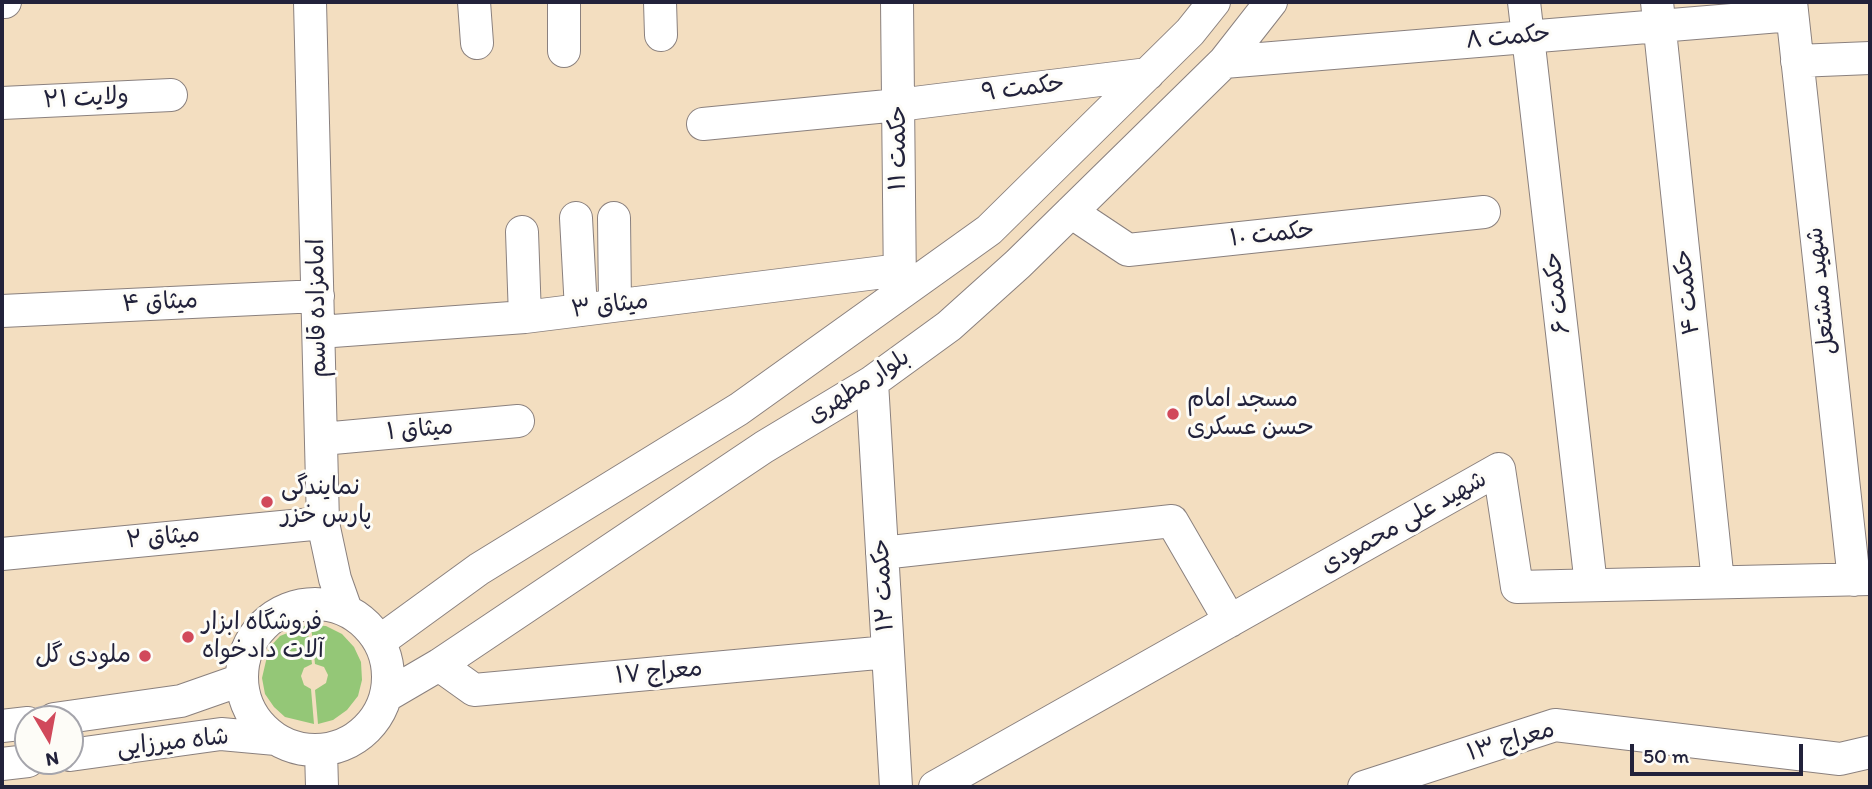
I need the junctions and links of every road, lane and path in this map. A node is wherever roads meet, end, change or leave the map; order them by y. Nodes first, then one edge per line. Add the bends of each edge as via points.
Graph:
1 (310, 2) edge
2 (474, 2) edge
3 (564, 2) edge
4 (660, 2) edge
5 (898, 2) edge
6 (1214, 2) edge
7 (1271, 2) edge
8 (1524, 2) edge
9 (1792, 8) edge
10 (1659, 14) edge
11 (662, 35) dead end
12 (1528, 37) junction
13 (477, 43) dead end
14 (564, 51) dead end
15 (1870, 58) edge
16 (1797, 61) junction
17 (1224, 62) junction
18 (1148, 74) junction
19 (171, 95) dead end
20 (2, 103) edge
21 (898, 105) junction
22 (1115, 106) junction
23 (703, 124) dead end
24 (1146, 138) junction
25 (1071, 212) junction
26 (1484, 212) dead end
27 (576, 218) dead end
28 (614, 218) dead end
29 (522, 232) dead end
30 (900, 282) junction
31 (318, 296) junction
32 (615, 306) junction
33 (581, 310) junction
34 (2, 311) edge
35 (524, 317) junction
36 (319, 332) junction
37 (872, 382) junction
38 (518, 421) dead end
39 (321, 439) junction
40 (323, 523) junction
41 (882, 553) junction
42 (2, 554) edge
43 (1862, 580) edge
44 (1718, 582) junction
45 (1591, 585) junction
46 (299, 605) junction
47 (346, 610) junction
48 (1230, 621) junction
49 (380, 641) junction
50 (888, 652) junction
51 (439, 665) junction
52 (241, 680) junction
53 (386, 696) junction
54 (84, 715) edge
55 (276, 739) junction
56 (321, 750) junction
57 (1870, 751) edge
58 (84, 753) edge
59 (322, 787) edge
60 (896, 787) edge
61 (935, 787) edge
62 (1364, 787) edge

1 - 31 street, امامزاده قاسم
2 - 13 street
3 - 14 street
4 - 11 street
5 - 21 street, حکمت ۱۱
6 - 18 street, بلوار مطهری
7 - 17 street, بلوار مطهری
8 - 12 street, حکمت ۶
9 - 10 street, حکمت ۸
9 - 16 street, شهید مشتعل
10 - 12 street, حکمت ۸
10 - 44 street, حکمت ۴
12 - 17 street, حکمت ۸
12 - 45 street, حکمت ۶
15 - 16 street
16 - 43 street, شهید مشتعل
17 - 24 street, بلوار مطهری
18 - 21 street, حکمت ۹
18 - 22 street, بلوار مطهری
19 - 20 street, ولایت ۲۱
21 - 23 street, حکمت ۹
21 - 30 street, حکمت ۱۱
22 - 24 street
22 - 30 street, بلوار مطهری via 989,230
24 - 25 street, بلوار مطهری
25 - 26 street, حکمت ۱۰ via 1128,250
25 - 37 street, بلوار مطهری via 949,326
27 - 33 street
28 - 32 street
29 - 35 street
30 - 32 street, میثاق ۳
30 - 49 street, بلوار مطهری via 739,409 479,569
31 - 34 street, میثاق ۴
31 - 36 street, امامزاده قاسم
32 - 33 street, میثاق ۳
33 - 35 street, میثاق ۳
35 - 36 street, میثاق ۳
36 - 39 street, امامزاده قاسم
37 - 41 street, حکمت ۱۲
37 - 51 street, بلوار مطهری via 764,447
38 - 39 street, میثاق ۱
39 - 40 street, امامزاده قاسم
40 - 42 street, میثاق ۲
40 - 46 street via 315,541 313,581
40 - 47 street, امامزاده قاسم
41 - 48 street via 1172,521
41 - 50 street, حکمت ۱۲
43 - 44 street, شهید علی محمودی
44 - 45 street, شهید علی محمودی
45 - 48 street, شهید علی محمودی via 1517,587 1499,470
46 - 47 street via 324,604
46 - 52 street via 275,615 256,632 245,654
47 - 49 street
48 - 61 street, شهید علی محمودی
49 - 53 street via 389,678
50 - 51 street, معراج ۱۷ via 474,690
50 - 60 street, حکمت ۱۲
51 - 53 street, بلوار مطهری
52 - 54 street, شاه میرزایی via 181,701
52 - 55 street via 258,723
53 - 56 street via 371,724 357,737
55 - 56 street via 297,748
55 - 58 street, شاه میرزایی via 221,734
56 - 59 street
57 - 62 street, معراج ۱۳ via 1840,759 1555,725

